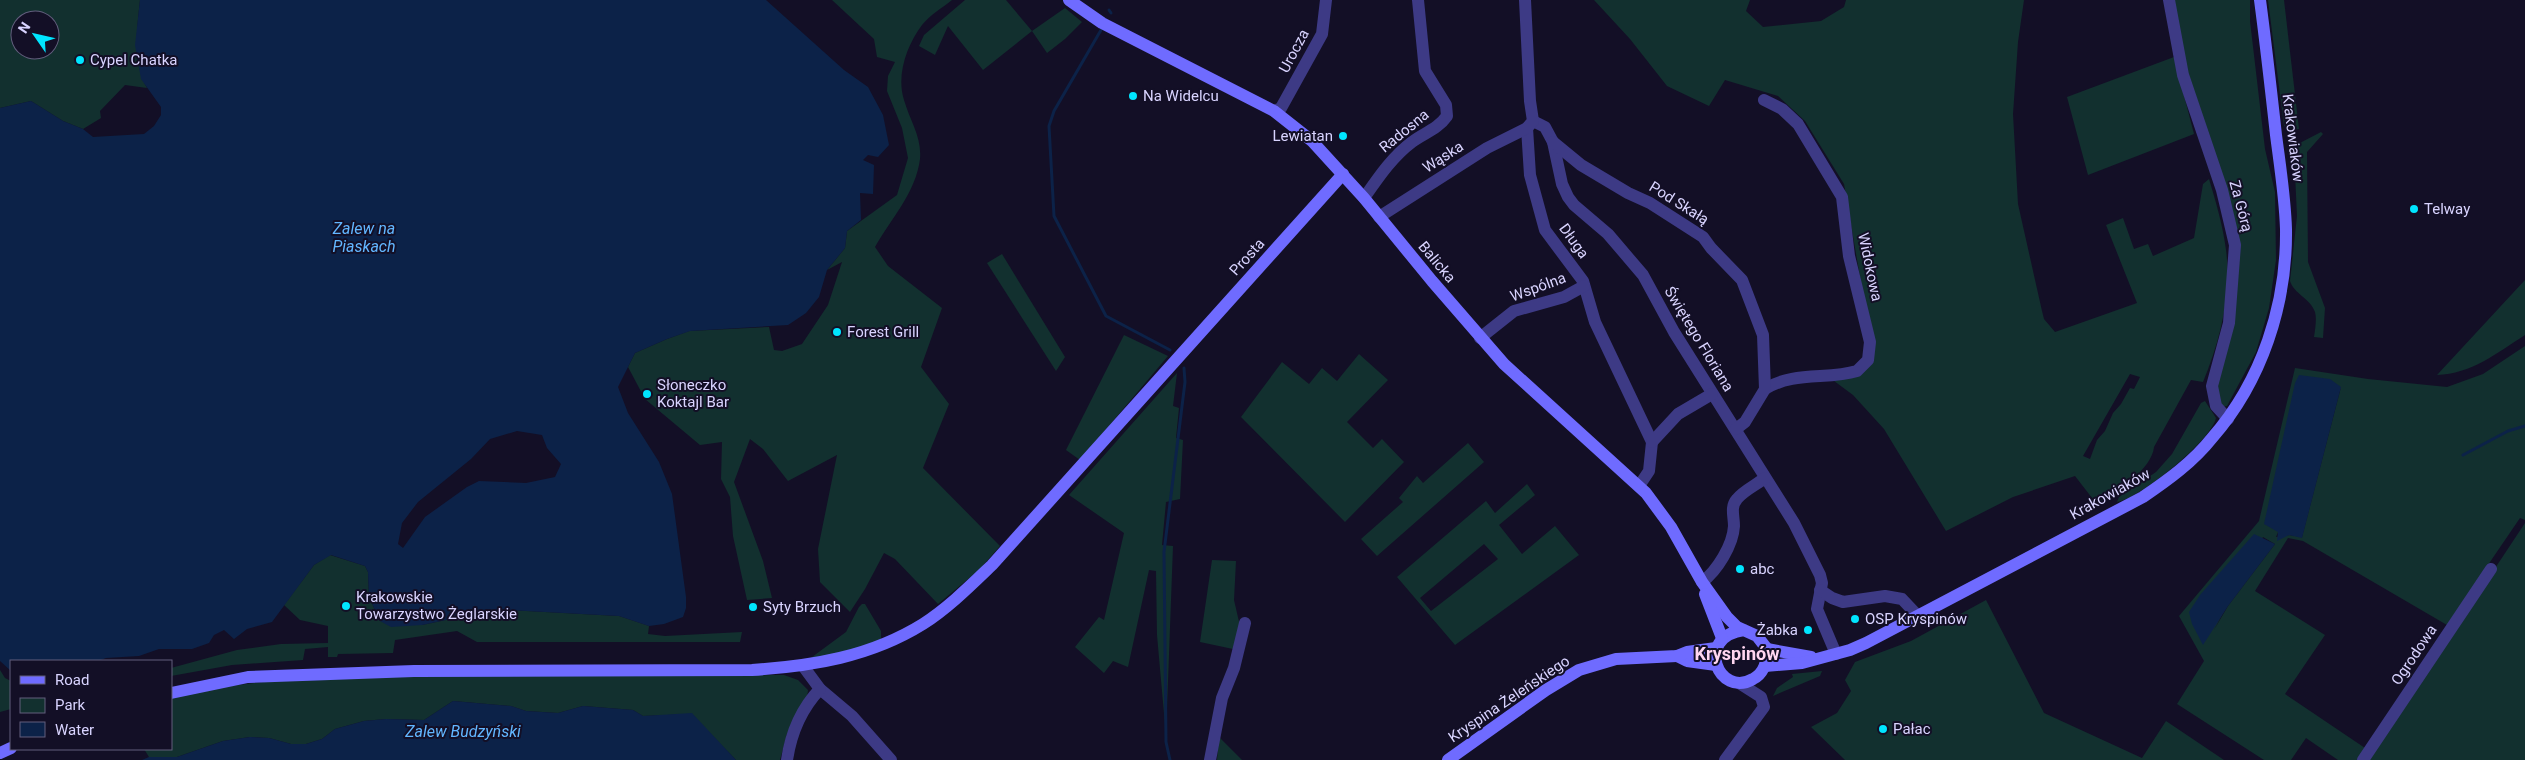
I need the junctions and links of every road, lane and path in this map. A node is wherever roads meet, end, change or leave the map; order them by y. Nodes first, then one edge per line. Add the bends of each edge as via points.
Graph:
1 (1069, 0) edge
2 (1326, 0) edge
3 (1418, 0) edge
4 (1525, 0) edge
5 (2169, 0) edge
6 (2260, 0) edge
7 (1764, 100) dead end
8 (1274, 111) junction
9 (1530, 124) junction
10 (1552, 142) junction
11 (1343, 174) junction
12 (1364, 198) junction
13 (1379, 217) junction
14 (1584, 286) junction
15 (1480, 338) junction
16 (1765, 389) junction
17 (1712, 394) junction
18 (2228, 419) junction
19 (1736, 429) junction
20 (1652, 442) junction
21 (1765, 478) junction
22 (1639, 486) junction
23 (2491, 569) dead end
24 (1702, 582) junction
25 (1820, 590) junction
26 (1918, 616) junction
27 (1245, 623) dead end
28 (1744, 630) junction
29 (1719, 643) junction
30 (1767, 649) junction
31 (1836, 654) junction
32 (1676, 656) junction
33 (1818, 658) junction
34 (1716, 665) junction
35 (803, 666) junction
36 (1766, 666) junction
37 (1757, 677) junction
38 (1740, 683) junction
39 (820, 689) junction
40 (172, 693) edge
41 (1760, 696) junction
42 (787, 760) edge
43 (891, 760) edge
44 (1210, 760) edge
45 (1448, 760) edge
46 (1725, 760) edge
47 (2363, 760) edge

1 - 8 main road, Balicka via 1099,21
2 - 8 street, Urocza via 1320,40 1281,108
3 - 12 street, Radosna via 1425,71 1446,105 1446,116 1440,125 1413,141 1387,166
4 - 9 street, Długa
5 - 18 street, Za Górą via 2183,75 2222,190 2235,245 2229,323 2212,386 2216,406
6 - 18 main road, Krakowiaków via 2284,193 2284,269 2280,298 2259,363
7 - 16 street, Widokowa via 1782,109 1798,124 1842,197 1849,256 1870,342 1868,360 1857,371 1801,377 1777,382
8 - 11 main road, Balicka via 1312,141
9 - 10 street, Świętego Floriana via 1545,127
9 - 13 street, Wąska via 1486,148
9 - 14 street, Długa via 1530,175 1540,216
10 - 16 street, Pod Skałą via 1581,165 1704,237 1736,272 1763,334
10 - 17 street, Świętego Floriana via 1568,197 1608,234 1643,274
11 - 12 main road, Balicka
11 - 35 main road, Prosta via 992,565 958,597 923,624 890,642 854,656
12 - 13 main road, Balicka
13 - 15 main road, Balicka
14 - 15 street, Wspólna via 1564,297 1514,311
14 - 20 street, Długa via 1595,322
15 - 22 main road, Balicka via 1528,388
16 - 19 street via 1745,422
17 - 19 street, Świętego Floriana
17 - 20 street via 1678,414
18 - 26 main road, Krakowiaków via 2194,457 2143,497
19 - 21 street, Świętego Floriana
20 - 22 street via 1649,472
21 - 24 street via 1736,500 1731,541
21 - 25 street, Świętego Floriana via 1794,523 1820,575
22 - 24 main road, Balicka via 1661,510
23 - 47 street, Ogrodowa
24 - 28 main road, Balicka via 1732,623
24 - 29 main road, Balicka
25 - 26 street via 1843,602 1885,596 1902,599
25 - 31 street, Świętego Floriana via 1817,610
26 - 31 main road, Krakowiaków via 1866,643
27 - 44 street via 1234,668 1222,698
28 - 29 main road via 1728,634
28 - 30 main road via 1757,636
29 - 32 main road, Kryspina Żeleńskiego
29 - 34 main road
30 - 33 main road, Krakowiaków
30 - 36 main road
31 - 33 main road, Krakowiaków
32 - 34 main road, Kryspina Żeleńskiego via 1686,661
32 - 45 main road, Kryspina Żeleńskiego via 1616,659 1578,670
33 - 36 main road, Krakowiaków via 1802,663
34 - 38 main road via 1725,677
35 - 39 street
35 - 40 main road, Prosta via 752,670 414,671 248,676
36 - 37 main road
37 - 38 main road
37 - 41 street via 1762,690
38 - 41 street
39 - 42 street via 809,701 797,724
39 - 43 street via 852,716
41 - 46 street via 1764,709

